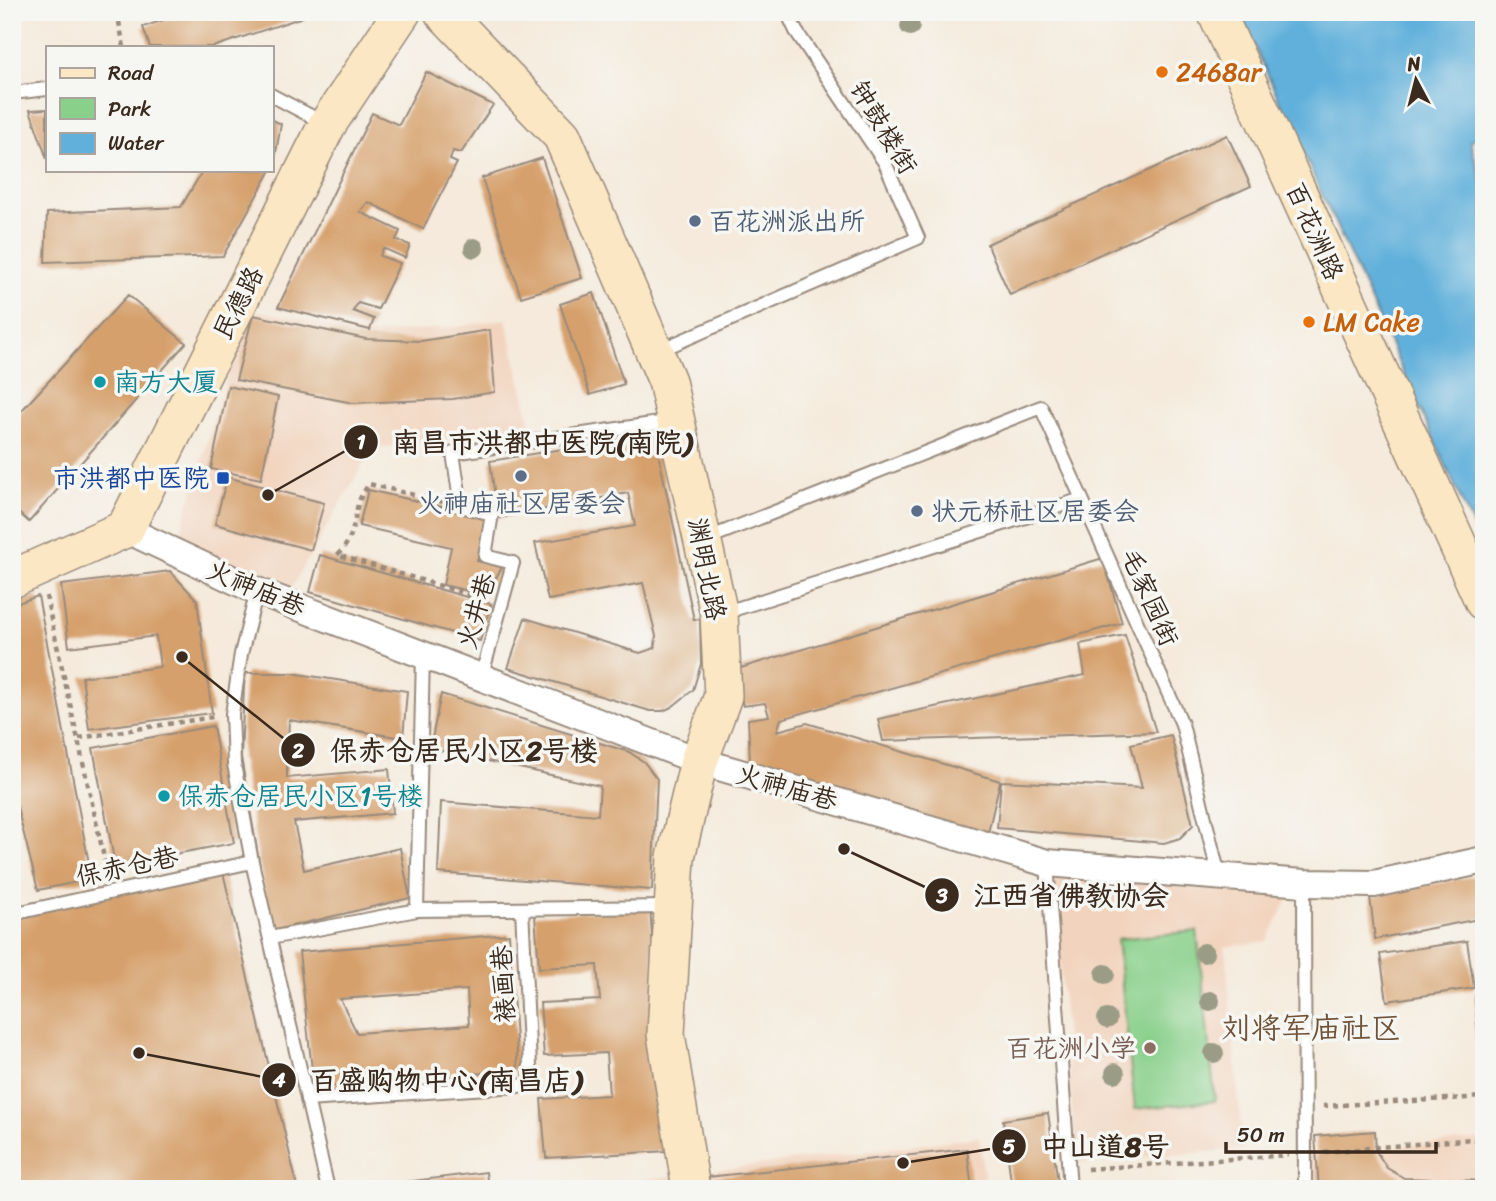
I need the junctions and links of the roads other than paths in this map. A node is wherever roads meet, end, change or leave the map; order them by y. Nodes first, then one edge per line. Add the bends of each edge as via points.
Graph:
1 (402, 12) edge
2 (443, 12) edge
3 (788, 12) edge
4 (1216, 12) edge
5 (46, 89) edge
6 (12, 93) edge
7 (273, 96) edge
8 (327, 125) junction
9 (655, 353) junction
10 (677, 420) junction
11 (1082, 499) junction
12 (125, 529) junction
13 (703, 541) junction
14 (26, 573) edge
15 (257, 591) junction
16 (1484, 602) edge
17 (719, 614) junction
18 (423, 655) junction
19 (481, 678) junction
20 (699, 761) junction
21 (1484, 860) edge
22 (252, 862) junction
23 (1047, 863) junction
24 (1219, 877) junction
25 (1304, 883) junction
26 (673, 906) junction
27 (522, 909) junction
28 (416, 910) junction
29 (12, 914) edge
30 (270, 938) junction
31 (307, 1100) junction
32 (328, 1189) edge
33 (691, 1189) edge
34 (1070, 1189) edge
35 (1306, 1189) edge

1 - 8 street, 民德路
2 - 9 street, 渊明北路 via 562,136
3 - 9 lane, 钟鼓楼街 via 796,31 886,163 918,238
4 - 16 street, 百花洲路
5 - 6 lane
7 - 8 lane
8 - 12 street, 民德路
9 - 10 street, 渊明北路
10 - 13 street, 渊明北路
10 - 19 lane, 火井巷 via 453,453 461,506 492,514 485,556 513,563
11 - 13 lane, 毛家园街 via 1041,407
11 - 17 lane
11 - 24 lane, 毛家园街 via 1182,724
12 - 14 street
12 - 15 street, 火神庙巷
13 - 17 street, 渊明北路
15 - 18 street, 火神庙巷
15 - 22 lane via 232,714 234,764
17 - 20 street, 渊明北路 via 723,696
18 - 19 street, 火神庙巷
18 - 28 lane
19 - 20 street, 火神庙巷
20 - 23 street, 火神庙巷
20 - 26 street, 渊明北路 via 676,857
21 - 25 street, 火神庙巷 via 1374,884
22 - 29 lane, 保赤仓巷
22 - 30 lane
23 - 24 street, 火神庙巷
23 - 34 lane
24 - 25 street, 火神庙巷
25 - 35 lane
26 - 27 lane
26 - 33 street, 渊明北路 via 666,1034
27 - 28 lane
27 - 31 lane, 裱画巷 via 531,1085
28 - 30 lane
30 - 31 lane
31 - 32 lane

